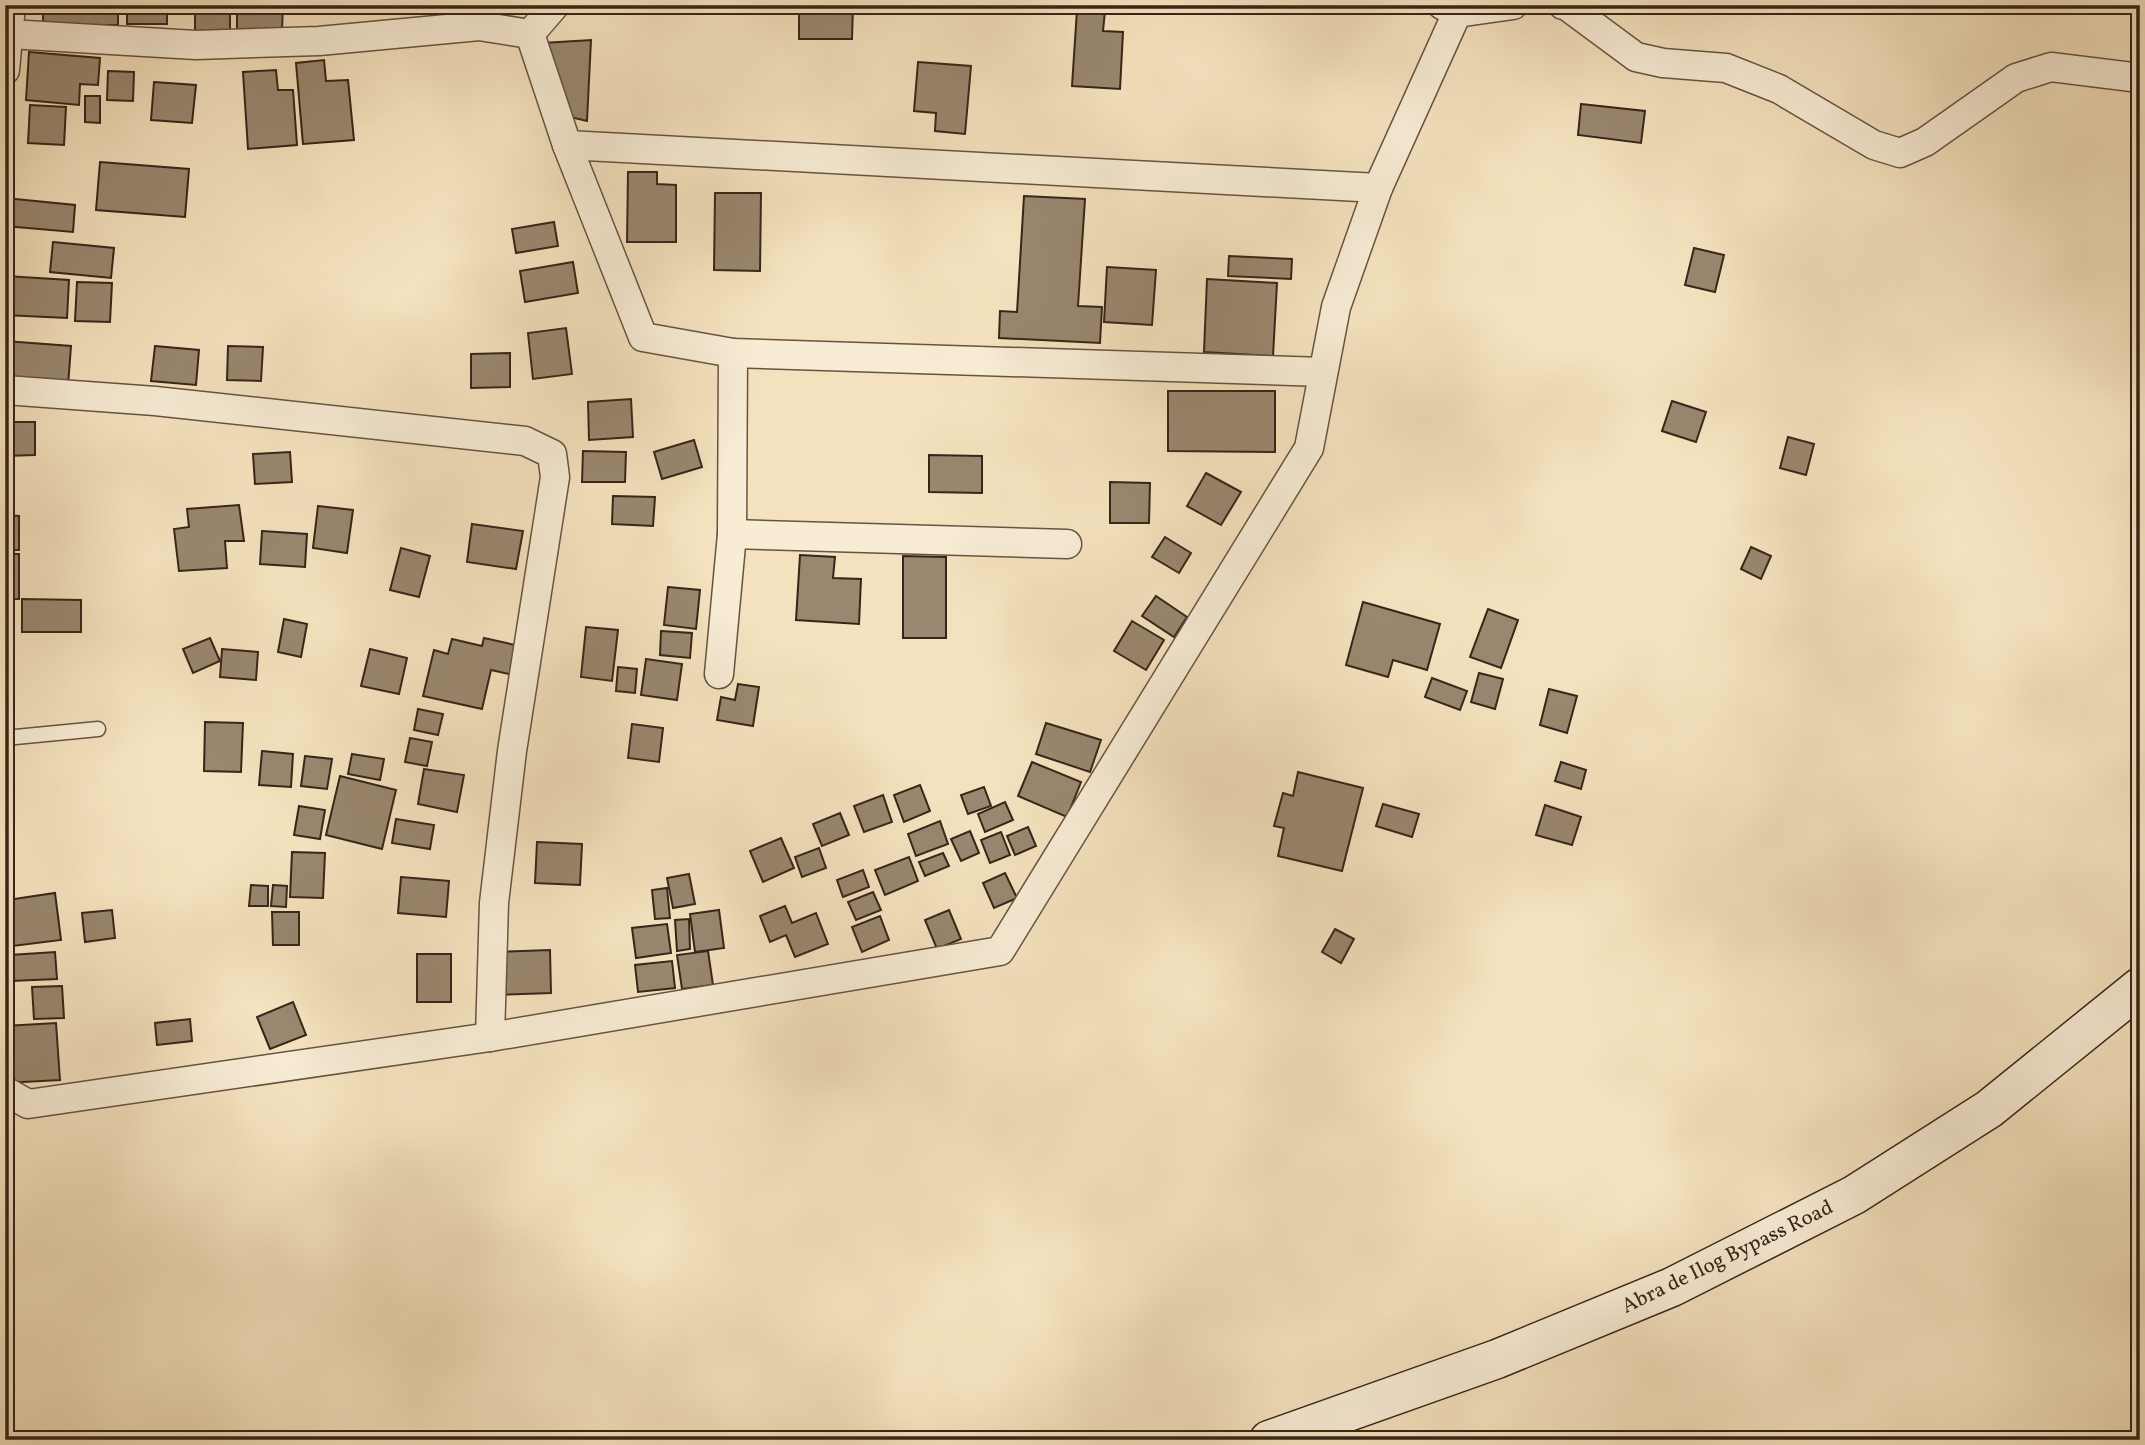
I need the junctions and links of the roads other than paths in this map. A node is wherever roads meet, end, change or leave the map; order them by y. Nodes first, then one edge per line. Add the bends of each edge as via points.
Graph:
1 (11, 5) edge
2 (555, 5) edge
3 (1513, 5) edge
4 (1563, 5) edge
5 (1450, 9) edge
6 (9, 34) junction
7 (530, 34) junction
8 (5, 69) edge
9 (2140, 78) edge
10 (567, 145) junction
11 (1378, 188) junction
12 (733, 353) junction
13 (1323, 372) junction
14 (5, 390) edge
15 (732, 534) junction
16 (1067, 544) dead end
17 (719, 674) dead end
18 (98, 729) dead end
19 (5, 738) edge
20 (2140, 987) edge
21 (490, 1037) junction
22 (5, 1091) edge
23 (1269, 1440) edge

1 - 6 street
2 - 7 street
3 - 5 street
4 - 9 street via 1636,57 1726,68 1779,89 1874,145 1900,153 1925,142 2016,78 2050,67
5 - 11 street
6 - 7 street via 196,45 319,41 479,26
6 - 8 street
7 - 10 street
10 - 11 street
10 - 12 street via 643,337
11 - 13 street via 1336,307
12 - 13 street
12 - 15 street
13 - 21 street via 1309,448 1000,951
14 - 21 street via 155,401 526,442 552,454 555,477 512,751 494,903
15 - 16 street
15 - 17 street
18 - 19 lane
20 - 23 main road, Abra de Ilog Bypass Road via 1989,1109 1854,1195 1672,1287 1497,1359
21 - 22 street via 28,1104

